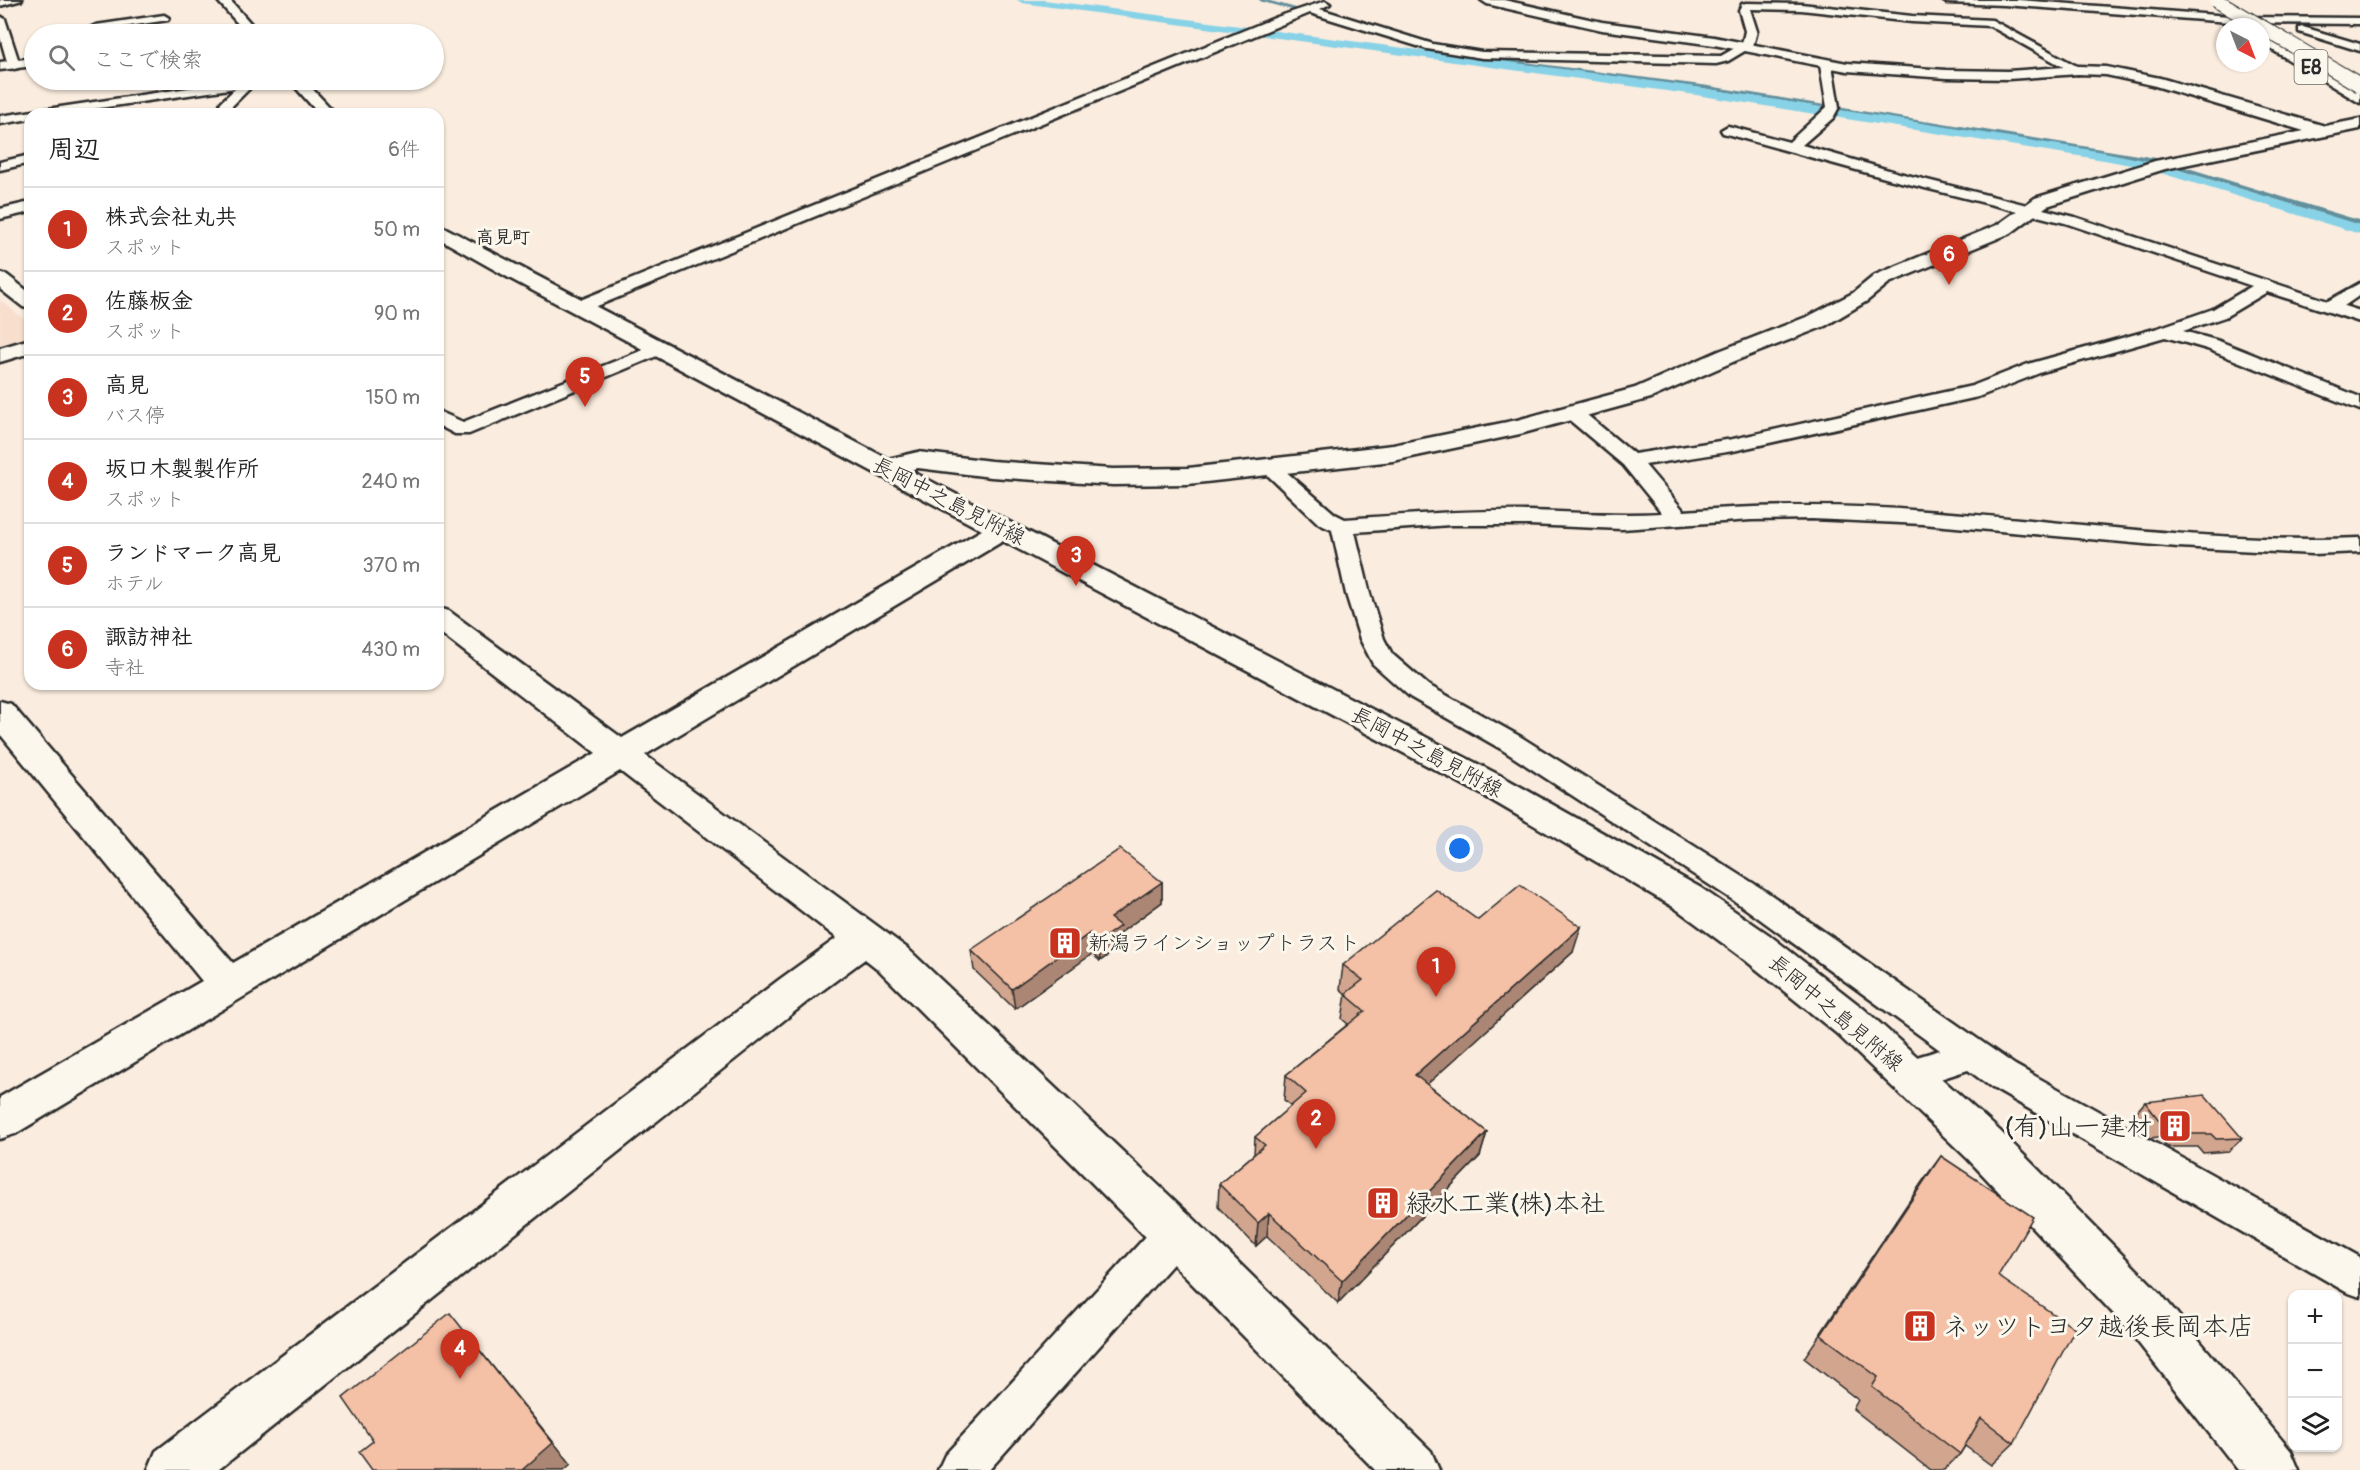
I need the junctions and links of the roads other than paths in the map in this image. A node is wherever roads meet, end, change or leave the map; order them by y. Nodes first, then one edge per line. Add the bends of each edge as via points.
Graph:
1 (17, 0) edge
2 (223, 0) edge
3 (1337, 0) edge
4 (1487, 0) edge
5 (1947, 0) edge
6 (2200, 0) edge
7 (2216, 0) edge
8 (0, 3) edge
9 (1308, 9) junction
10 (164, 18) dead end
11 (2229, 18) edge
12 (2360, 21) edge
13 (2276, 22) junction
14 (0, 24) edge
15 (123, 24) edge
16 (245, 24) edge
17 (2270, 43) edge
18 (3, 44) edge
19 (1745, 48) junction
20 (2360, 48) edge
21 (1585, 58) junction
22 (24, 63) edge
23 (1826, 64) junction
24 (7, 65) edge
25 (2078, 70) junction
26 (1566, 71) dead end
27 (2360, 85) edge
28 (190, 90) edge
29 (241, 90) edge
30 (305, 90) edge
31 (2360, 98) edge
32 (71, 108) edge
33 (225, 108) edge
34 (322, 108) edge
35 (24, 115) edge
36 (0, 120) edge
37 (2360, 124) edge
38 (1728, 130) dead end
39 (2325, 131) junction
40 (1792, 147) junction
41 (24, 160) edge
42 (0, 166) edge
43 (24, 208) edge
44 (2032, 209) junction
45 (0, 214) edge
46 (444, 233) edge
47 (0, 279) edge
48 (2266, 285) junction
49 (2360, 288) edge
50 (24, 298) edge
51 (579, 306) junction
52 (2330, 307) junction
53 (2360, 317) edge
54 (2164, 332) junction
55 (24, 348) edge
56 (658, 349) junction
57 (0, 355) edge
58 (2360, 404) edge
59 (1574, 414) junction
60 (444, 420) edge
61 (1630, 460) junction
62 (885, 467) junction
63 (1269, 467) junction
64 (1679, 519) junction
65 (1342, 526) junction
66 (1003, 529) junction
67 (2360, 545) edge
68 (444, 621) edge
69 (0, 712) edge
70 (621, 754) junction
71 (864, 939) junction
72 (228, 984) junction
73 (1973, 1054) junction
74 (1909, 1074) junction
75 (0, 1120) edge
76 (1175, 1233) junction
77 (2360, 1278) edge
78 (175, 1470) edge
79 (960, 1470) edge
80 (1412, 1470) edge
81 (2272, 1470) edge

1 - 8 street
2 - 16 main road
3 - 9 street
4 - 19 main road via 1602,26
5 - 13 street
6 - 11 main road
7 - 27 main road, E8, bridge
9 - 21 street via 1441,50
9 - 51 street
10 - 15 street
12 - 13 street
13 - 20 street
14 - 18 street
17 - 31 main road, E8
18 - 24 street
19 - 21 street via 1724,59
19 - 23 main road
19 - 25 street via 1751,31 1746,6 1801,7 1992,23
21 - 26 street
22 - 24 main road
23 - 25 main road via 1946,74
23 - 40 street via 1830,111
25 - 39 main road via 2155,81
28 - 32 street
29 - 33 street
30 - 34 main road
35 - 36 street
37 - 39 main road
38 - 40 street
39 - 44 main road via 2155,166 2041,202
40 - 44 street
41 - 42 street
43 - 45 street
44 - 48 street
44 - 59 main road via 2004,229 1890,274 1853,302 1817,321 1642,393
46 - 51 main road, 長岡中之島見附線
47 - 50 main road
48 - 52 street
48 - 54 street via 2219,313
49 - 52 street
51 - 56 main road, 長岡中之島見附線
52 - 53 street
54 - 58 street via 2213,345
54 - 61 street via 2036,368 1946,399 1733,445
55 - 57 main road
56 - 60 street via 462,430
56 - 62 main road, 長岡中之島見附線
59 - 61 street
59 - 63 main road via 1393,453
61 - 64 street
62 - 63 main road via 918,460 1113,477 1188,476
62 - 66 main road, 長岡中之島見附線
63 - 65 street via 1327,519
64 - 65 street via 1622,522 1450,518
64 - 67 street via 1751,513 1874,514 2178,540 2313,547
65 - 73 street via 1372,639 1382,658 1397,673 1419,691 1511,742 1754,898
66 - 70 main road
66 - 74 main road, 長岡中之島見附線 via 1493,786 1688,898 1850,1021
68 - 70 main road
69 - 72 main road
70 - 71 main road
70 - 72 main road
71 - 76 main road via 893,959
71 - 78 main road
72 - 75 main road
73 - 74 street
73 - 77 street via 2003,1076
74 - 81 main road, 長岡中之島見附線 via 1984,1145 2143,1310
76 - 79 street
76 - 80 main road

